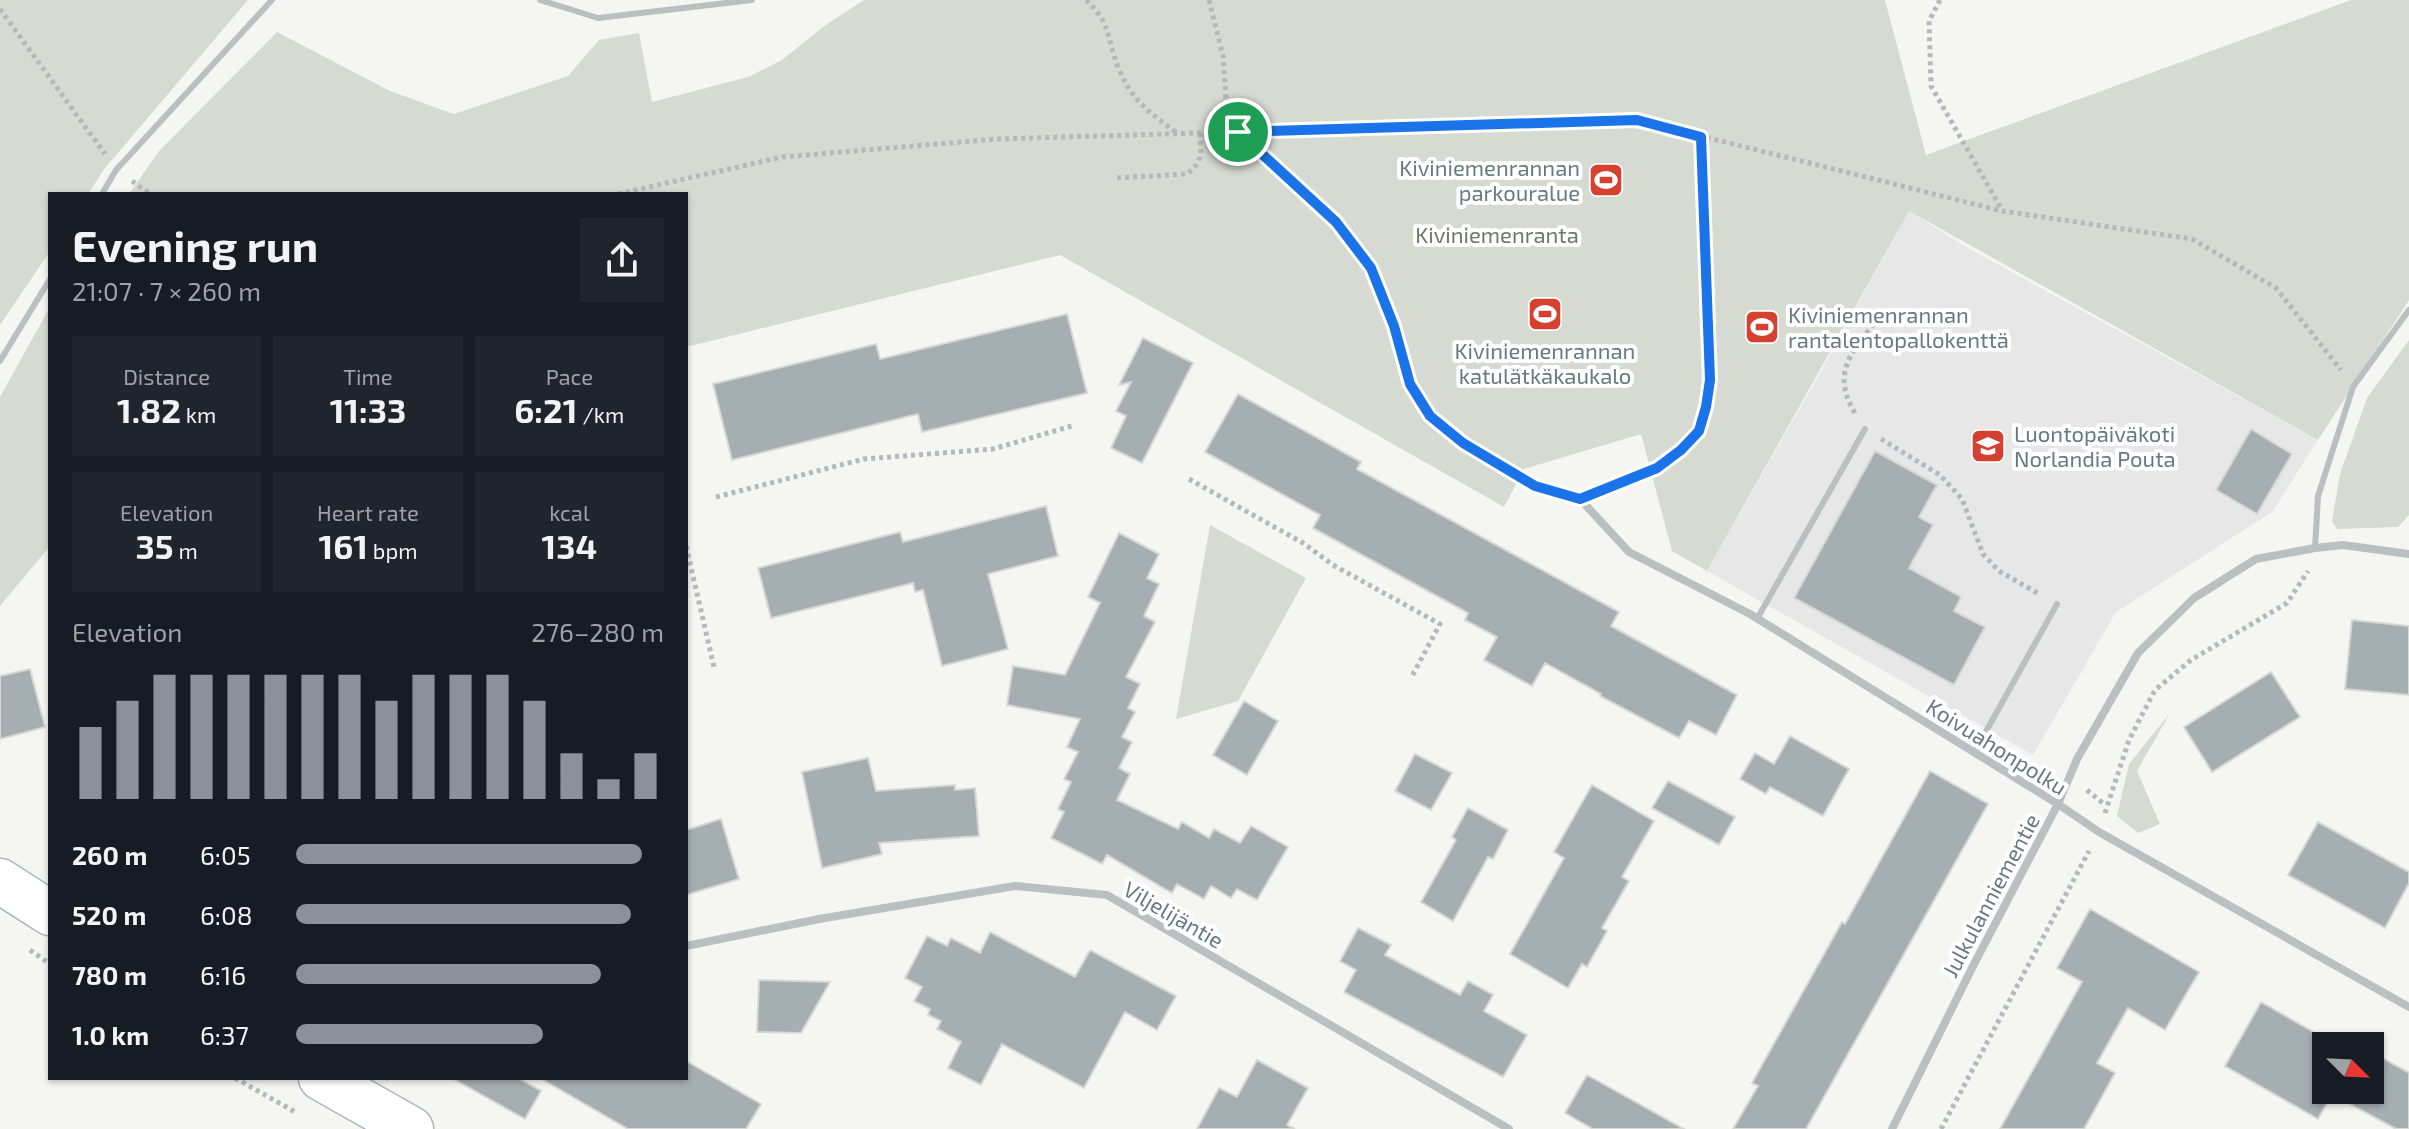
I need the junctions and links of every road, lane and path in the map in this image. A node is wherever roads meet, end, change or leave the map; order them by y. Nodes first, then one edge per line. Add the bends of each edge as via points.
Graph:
1 (272, 0) edge
2 (540, 0) edge
3 (667, 0) edge
4 (752, 0) edge
5 (1086, 0) edge
6 (1209, 0) edge
7 (1940, 0) edge
8 (0, 9) edge
9 (669, 10) junction
10 (1238, 132) junction
11 (1178, 133) junction
12 (1200, 133) junction
13 (1701, 137) junction
14 (116, 170) junction
15 (1117, 178) dead end
16 (650, 190) edge
17 (103, 192) edge
18 (147, 192) edge
19 (2002, 211) junction
20 (48, 282) edge
21 (2409, 310) edge
22 (1883, 313) dead end
23 (0, 361) edge
24 (2353, 387) junction
25 (1075, 425) dead end
26 (1865, 429) junction
27 (1189, 479) dead end
28 (716, 497) dead end
29 (1580, 499) junction
30 (2315, 548) junction
31 (2409, 554) edge
32 (688, 555) edge
33 (2057, 604) joint
34 (1757, 619) junction
35 (714, 667) dead end
36 (1411, 678) dead end
37 (1974, 753) junction
38 (2058, 804) junction
39 (0, 881) edge
40 (48, 912) edge
41 (688, 946) edge
42 (2409, 1007) edge
43 (251, 1080) edge
44 (323, 1089) edge
45 (411, 1129) edge
46 (1509, 1129) edge
47 (1892, 1129) edge

1 - 14 lane
2 - 9 lane via 598,18
3 - 9 lane
4 - 9 lane
5 - 11 path via 1102,14 1119,68 1139,104
6 - 10 path via 1223,56 1226,98
7 - 19 path via 1929,21 1931,86
8 - 14 path
10 - 12 path
10 - 13 path via 1637,120
10 - 29 path via 1336,222 1371,268 1410,384 1430,416 1463,443 1535,486
11 - 12 path
11 - 16 path via 997,139 782,157
12 - 15 path via 1202,157 1187,174
13 - 19 path
13 - 29 path via 1710,380 1699,431 1657,468
14 - 17 lane
14 - 18 path
19 - 24 path via 2192,239 2276,288
20 - 23 lane
21 - 24 lane
22 - 26 path via 1849,353 1844,383 1849,404
24 - 30 lane via 2318,496
25 - 28 path via 993,449 864,459
26 - 33 path via 1940,475 1962,499 1983,554 1999,571
26 - 34 lane
27 - 36 path via 1440,624
29 - 34 street, Koivuahonpolku via 1629,552
30 - 31 street, Julkulanniementie via 2367,547
30 - 38 street, Julkulanniementie via 2256,559 2194,598 2138,653 2077,759
32 - 35 path
33 - 37 lane
34 - 37 street, Koivuahonpolku
37 - 38 street, Koivuahonpolku
38 - 42 street, Koivuahonpolku
38 - 47 street, Julkulanniementie
39 - 40 main road
41 - 46 street, Viljelijäntie via 1015,886 1107,895
43 - 44 path
44 - 45 main road

